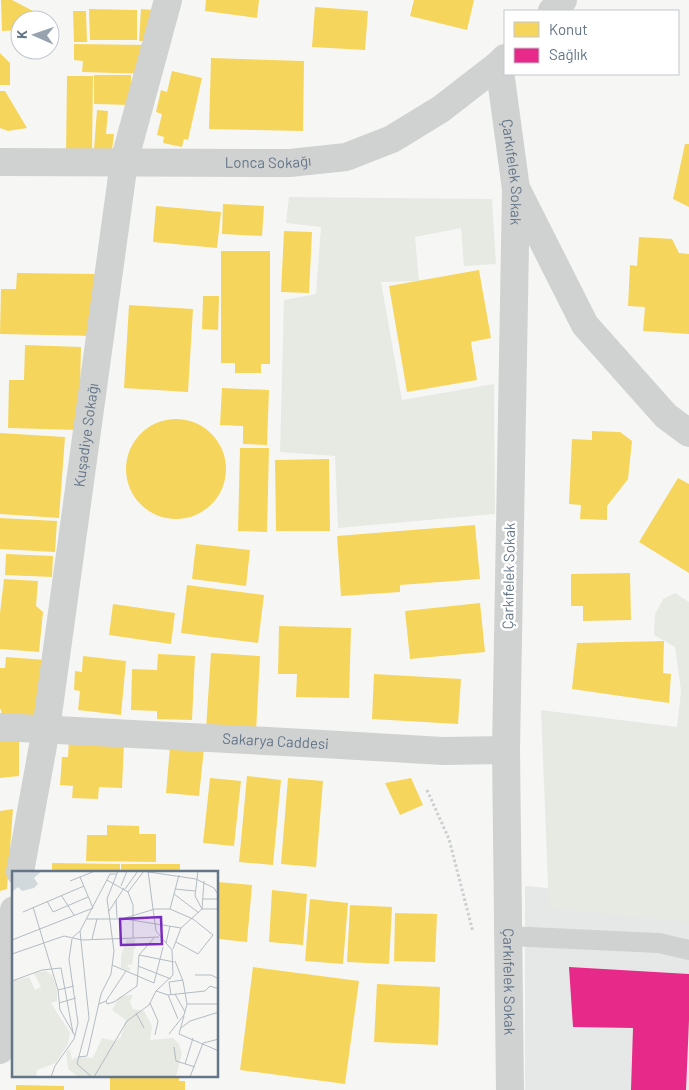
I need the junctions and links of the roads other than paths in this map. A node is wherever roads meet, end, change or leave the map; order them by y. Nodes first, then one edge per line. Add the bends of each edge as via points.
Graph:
1 (168, 0) edge
2 (563, 0) edge
3 (553, 10) edge
4 (502, 61) edge
5 (0, 162) edge
6 (124, 162) junction
7 (516, 189) junction
8 (689, 433) edge
9 (0, 727) edge
10 (46, 730) junction
11 (506, 750) junction
12 (20, 871) edge
13 (12, 917) edge
14 (508, 936) junction
15 (4, 943) edge
16 (689, 950) edge
17 (0, 1050) edge
18 (510, 1090) edge

1 - 6 street, Kuşadiye Sokağı
2 - 3 street
4 - 6 street, Lonca Sokağı via 441,109 392,138 346,157 290,162
4 - 7 street, Çarkıfelek Sokak
5 - 6 street, Lonca Sokağı
6 - 10 street, Kuşadiye Sokağı
7 - 8 street via 585,325 666,416
7 - 11 street, Çarkıfelek Sokak
9 - 10 street, Sakarya Caddesi
10 - 11 street, Sakarya Caddesi via 443,751
10 - 12 street, Kuşadiye Sokağı
11 - 14 street, Çarkıfelek Sokak
13 - 15 street
14 - 16 lane via 659,942
14 - 18 street, Çarkıfelek Sokak
15 - 17 street

